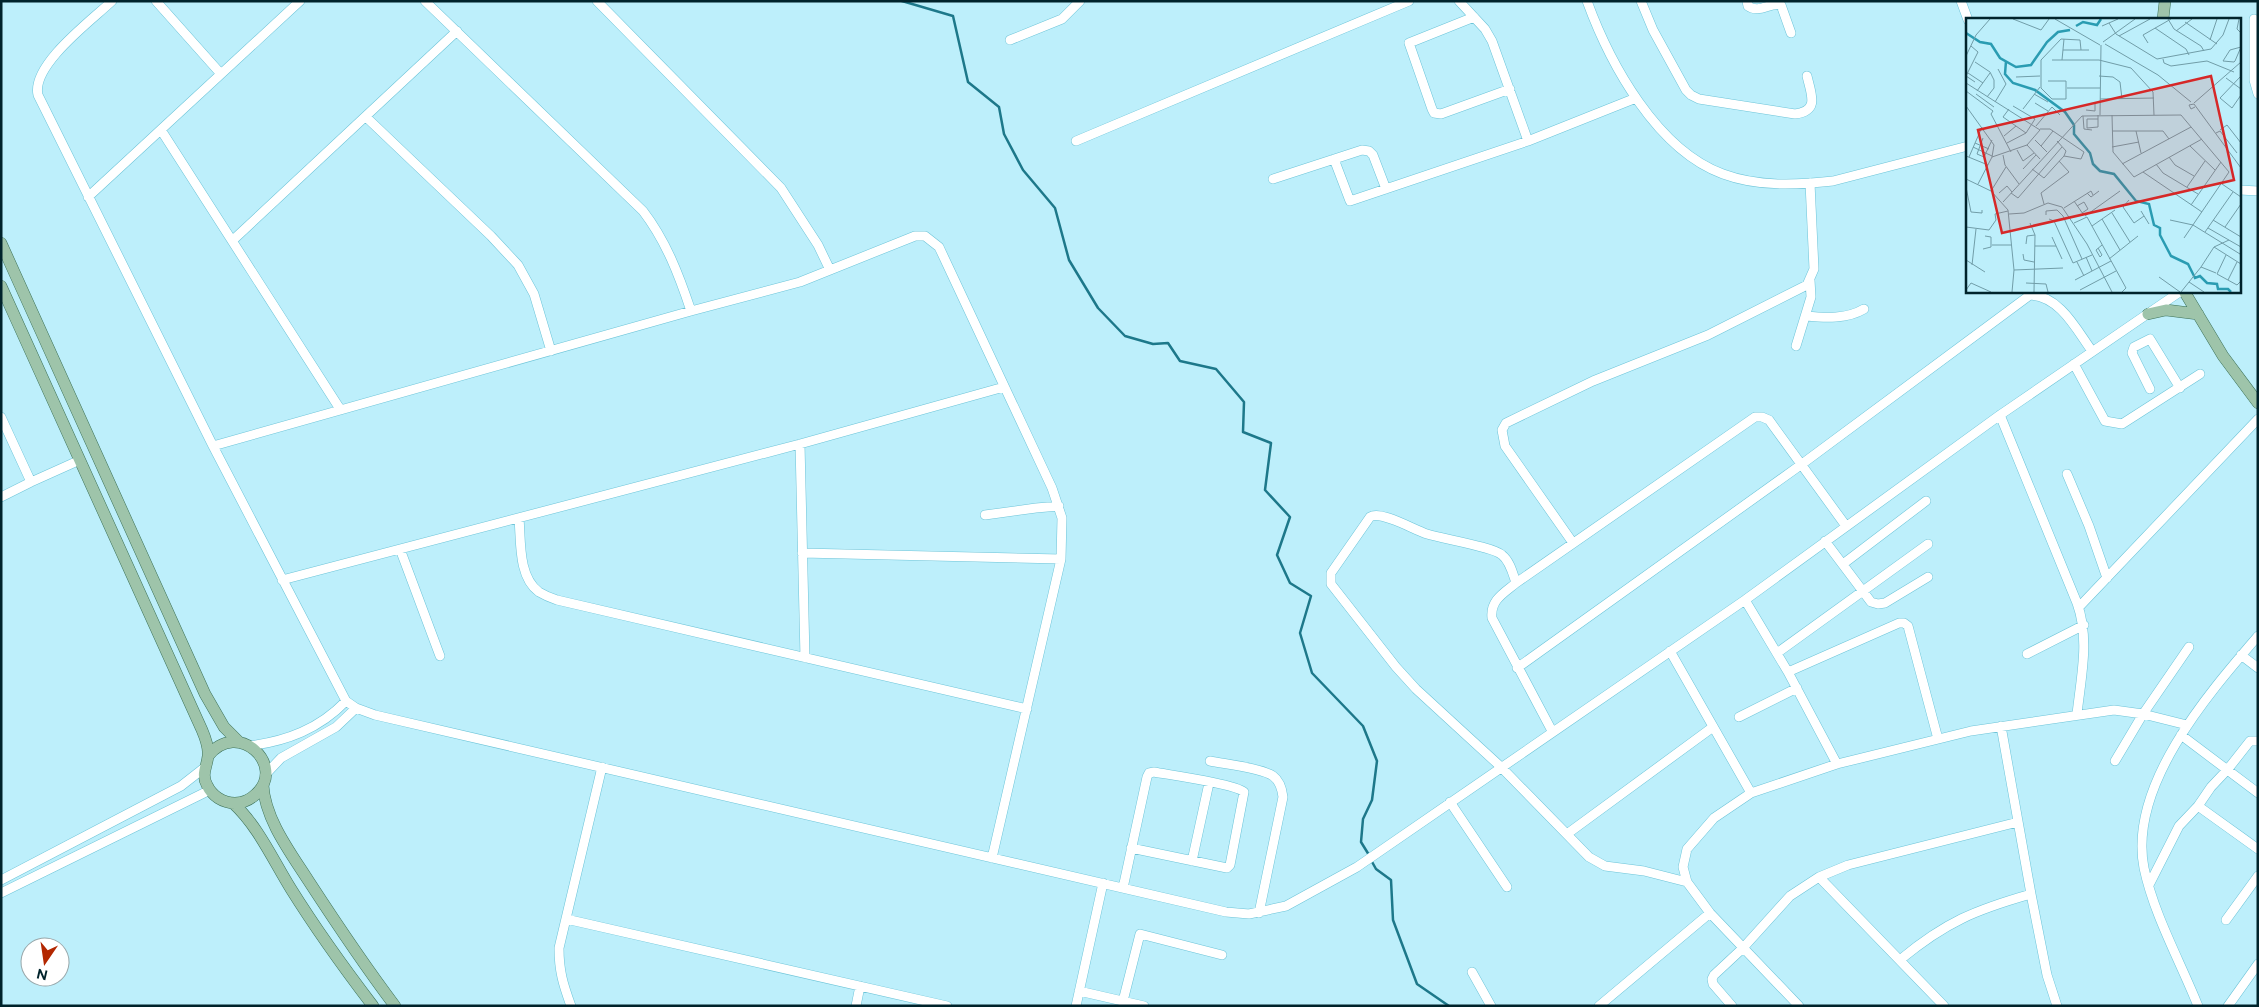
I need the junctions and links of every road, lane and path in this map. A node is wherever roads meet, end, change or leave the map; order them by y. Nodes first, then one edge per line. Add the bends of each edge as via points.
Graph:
1 (112, 1) edge
2 (156, 1) edge
3 (300, 1) edge
4 (425, 1) edge
5 (597, 1) edge
6 (1080, 1) edge
7 (1409, 1) edge
8 (1459, 1) edge
9 (1587, 1) edge
10 (1641, 1) edge
11 (1747, 1) edge
12 (1961, 1) edge
13 (2165, 1) edge
14 (1474, 17) junction
15 (1967, 18) edge
16 (2163, 18) edge
17 (2254, 19) dead end
18 (457, 31) junction
19 (1791, 33) dead end
20 (1010, 40) dead end
21 (221, 74) junction
22 (1807, 76) dead end
23 (1510, 89) junction
24 (2258, 94) edge
25 (1636, 98) junction
26 (366, 117) junction
27 (161, 130) junction
28 (1076, 140) dead end
29 (1528, 141) junction
30 (1966, 147) edge
31 (1334, 159) junction
32 (1273, 180) dead end
33 (1810, 183) junction
34 (1386, 189) junction
35 (2242, 190) edge
36 (2258, 191) edge
37 (88, 197) junction
38 (233, 240) junction
39 (1, 243) edge
40 (830, 270) junction
41 (1810, 280) junction
42 (1, 286) edge
43 (2181, 292) edge
44 (2183, 292) edge
45 (1864, 309) dead end
46 (691, 311) junction
47 (2148, 314) junction
48 (2198, 314) junction
49 (1806, 316) junction
50 (1796, 346) dead end
51 (551, 351) junction
52 (2092, 351) junction
53 (2074, 364) junction
54 (2200, 374) dead end
55 (1004, 387) junction
56 (2180, 388) junction
57 (2150, 389) dead end
58 (2258, 403) edge
59 (340, 409) junction
60 (2000, 415) junction
61 (1, 417) edge
62 (2258, 419) edge
63 (800, 444) junction
64 (213, 446) junction
65 (80, 460) junction
66 (1802, 464) junction
67 (2067, 474) dead end
68 (31, 482) junction
69 (1, 496) edge
70 (1926, 501) dead end
71 (1059, 506) junction
72 (985, 515) dead end
73 (519, 518) junction
74 (1846, 526) junction
75 (1826, 541) junction
76 (1573, 543) junction
77 (1928, 544) dead end
78 (400, 549) junction
79 (802, 553) junction
80 (1061, 559) junction
81 (1843, 564) junction
82 (1928, 577) dead end
83 (2107, 578) junction
84 (282, 580) junction
85 (1516, 583) junction
86 (1864, 592) junction
87 (1745, 600) junction
88 (2079, 607) junction
89 (2084, 626) junction
90 (2258, 636) edge
91 (2189, 647) dead end
92 (1670, 651) junction
93 (1777, 653) junction
94 (2027, 654) dead end
95 (440, 656) dead end
96 (2241, 656) junction
97 (805, 658) junction
98 (1517, 668) junction
99 (2258, 668) edge
100 (1788, 672) junction
101 (1797, 688) junction
102 (346, 700) junction
103 (356, 708) junction
104 (1027, 709) junction
105 (2077, 714) junction
106 (2143, 714) junction
107 (1739, 717) dead end
108 (2187, 725) junction
109 (1713, 726) junction
110 (2001, 726) junction
111 (1552, 731) junction
112 (2182, 735) junction
113 (1938, 740) junction
114 (2258, 741) edge
115 (244, 744) junction
116 (208, 756) junction
117 (1210, 761) dead end
118 (2115, 761) dead end
119 (1837, 764) junction
120 (1501, 767) junction
121 (204, 768) junction
122 (602, 768) junction
123 (2228, 769) junction
124 (264, 780) junction
125 (1209, 783) junction
126 (210, 790) junction
127 (2258, 792) edge
128 (1751, 793) junction
129 (1450, 802) junction
130 (233, 803) junction
131 (2198, 806) junction
132 (2018, 822) junction
133 (1567, 834) junction
134 (1131, 848) junction
135 (2258, 848) edge
136 (992, 858) junction
137 (1192, 861) junction
138 (2258, 876) edge
139 (1819, 877) junction
140 (1, 880) edge
141 (1687, 882) junction
142 (1103, 884) junction
143 (2149, 885) junction
144 (1507, 887) dead end
145 (1124, 888) junction
146 (1, 893) edge
147 (2031, 894) junction
148 (1259, 913) junction
149 (1710, 913) junction
150 (566, 919) junction
151 (2226, 920) dead end
152 (1743, 948) junction
153 (1222, 955) dead end
154 (1901, 959) junction
155 (2257, 967) edge
156 (1472, 972) dead end
157 (860, 986) junction
158 (1079, 991) junction
159 (1122, 1001) junction
160 (373, 1006) edge
161 (395, 1006) edge
162 (571, 1006) edge
163 (856, 1006) edge
164 (947, 1006) edge
165 (1076, 1006) edge
166 (1144, 1006) edge
167 (1491, 1006) edge
168 (1599, 1006) edge
169 (1732, 1006) edge
170 (1799, 1006) edge
171 (1944, 1006) edge
172 (2057, 1006) edge
173 (2198, 1006) edge
174 (2228, 1006) edge

1 - 37 street via 53,57 41,74 37,90
2 - 21 street
3 - 21 street
4 - 18 street
5 - 40 street via 781,188 818,245
6 - 20 street via 1062,18
7 - 28 street
8 - 14 street
9 - 25 street via 1606,46
10 - 22 street via 1686,90 1699,99 1804,113 1813,101
11 - 19 street via 1748,6 1757,9 1782,5
12 - 15 street
13 - 16 main road
14 - 23 street via 1486,29
14 - 23 street via 1409,43 1434,113 1441,114
17 - 24 street via 2254,80
18 - 26 street
18 - 46 street via 643,211 663,240
21 - 27 street
23 - 29 street
25 - 29 street
25 - 33 street via 1667,136 1702,164 1745,180 1772,184
26 - 38 street
26 - 51 street via 518,265 534,294
27 - 37 street
27 - 38 street
29 - 34 street
30 - 33 street via 1841,179
31 - 32 street
31 - 34 street via 1362,150 1369,151
31 - 34 street via 1350,201
33 - 41 street via 1814,270
35 - 36 street
37 - 64 street via 139,293
38 - 59 street
39 - 115 main road via 205,694 224,727
40 - 46 street via 762,293
40 - 55 street via 915,236 932,240 939,247
41 - 49 street via 1811,297
41 - 76 street via 1807,285 1708,335 1593,381 1506,423 1502,430 1504,446
42 - 65 main road
43 - 47 street
44 - 48 main road
45 - 49 street via 1838,317
46 - 51 street
47 - 48 main road via 2166,310
47 - 52 street
48 - 58 main road via 2222,356
49 - 50 street
51 - 59 street
52 - 53 street
52 - 66 street via 2055,304 2039,295 2030,295
53 - 56 street via 2105,421 2114,424 2122,424
53 - 60 street
54 - 56 street
55 - 63 street
55 - 71 street
56 - 57 street via 2150,339 2134,347 2132,353
59 - 64 street
60 - 74 street
60 - 88 street
61 - 68 street
62 - 83 street
63 - 73 street
63 - 79 street
64 - 84 street
65 - 68 street
65 - 116 main road via 202,730
66 - 74 street
66 - 76 street via 1770,420 1755,417
66 - 98 street
67 - 83 street
68 - 69 street
70 - 81 street
71 - 72 street
71 - 80 street via 1063,529
73 - 78 street
73 - 97 street via 524,568 538,591 575,605
74 - 75 street
75 - 81 street
75 - 87 street
76 - 85 street
77 - 86 street
78 - 84 street
78 - 95 street
79 - 80 street
79 - 97 street
80 - 104 street
81 - 86 street
82 - 86 street via 1885,603 1871,602
83 - 88 street
84 - 102 street
85 - 98 street via 1494,602 1491,610
85 - 120 street via 1502,554 1412,530 1382,514 1370,517 1330,578 1331,584 1396,667
86 - 93 street
87 - 92 street
87 - 93 street
88 - 89 street
89 - 94 street
89 - 105 street via 2085,646
90 - 96 street
91 - 106 street
92 - 109 street
92 - 111 street
93 - 100 street
96 - 99 street
96 - 108 street
97 - 104 street
98 - 111 street
100 - 101 street
100 - 113 street via 1904,623 1908,626
101 - 107 street
101 - 119 street
102 - 103 street
102 - 115 street via 323,722 304,732 281,740
103 - 122 street
103 - 124 street via 336,727 281,758
104 - 136 street
105 - 106 street via 2114,710
105 - 110 street
106 - 108 street
106 - 118 street
108 - 112 street
109 - 128 street
109 - 133 street
110 - 113 street
110 - 132 street
111 - 120 street
112 - 123 street
112 - 143 street via 2147,806 2142,851
113 - 119 street
114 - 123 street via 2250,741
115 - 116 main road via 225,743
115 - 124 main road via 262,758
116 - 121 main road
117 - 148 street via 1267,773 1277,780 1282,790
119 - 128 street
120 - 129 street
120 - 133 street
121 - 126 main road
121 - 140 street via 181,786
122 - 136 street
122 - 150 street
123 - 127 street
123 - 131 street
124 - 130 main road via 251,798
124 - 161 main road via 266,803 294,858
125 - 134 street via 1149,773
125 - 137 street
125 - 137 street via 1244,792 1230,866 1224,868
126 - 130 main road via 221,800
126 - 146 street
128 - 141 street via 1714,818 1694,838 1684,858
129 - 144 street
129 - 148 street via 1357,867 1294,903
130 - 160 main road via 248,818 293,892
131 - 135 street
131 - 143 street via 2179,826
132 - 139 street via 1848,865
132 - 147 street
133 - 141 street via 1589,857 1605,866 1644,870
134 - 137 street
134 - 145 street
136 - 142 street
138 - 151 street
139 - 152 street via 1790,896
139 - 154 street
141 - 149 street
142 - 145 street
142 - 158 street
143 - 173 street
145 - 148 street via 1226,912
147 - 154 street via 1985,907 1953,922 1929,936
147 - 172 street via 2047,975
149 - 152 street
149 - 168 street
150 - 157 street
150 - 162 street via 559,948 559,965
152 - 169 street via 1712,980
152 - 170 street
153 - 159 street via 1140,934
154 - 171 street
155 - 174 street
156 - 167 street
157 - 163 street
157 - 164 street
158 - 159 street
158 - 165 street
159 - 166 street

